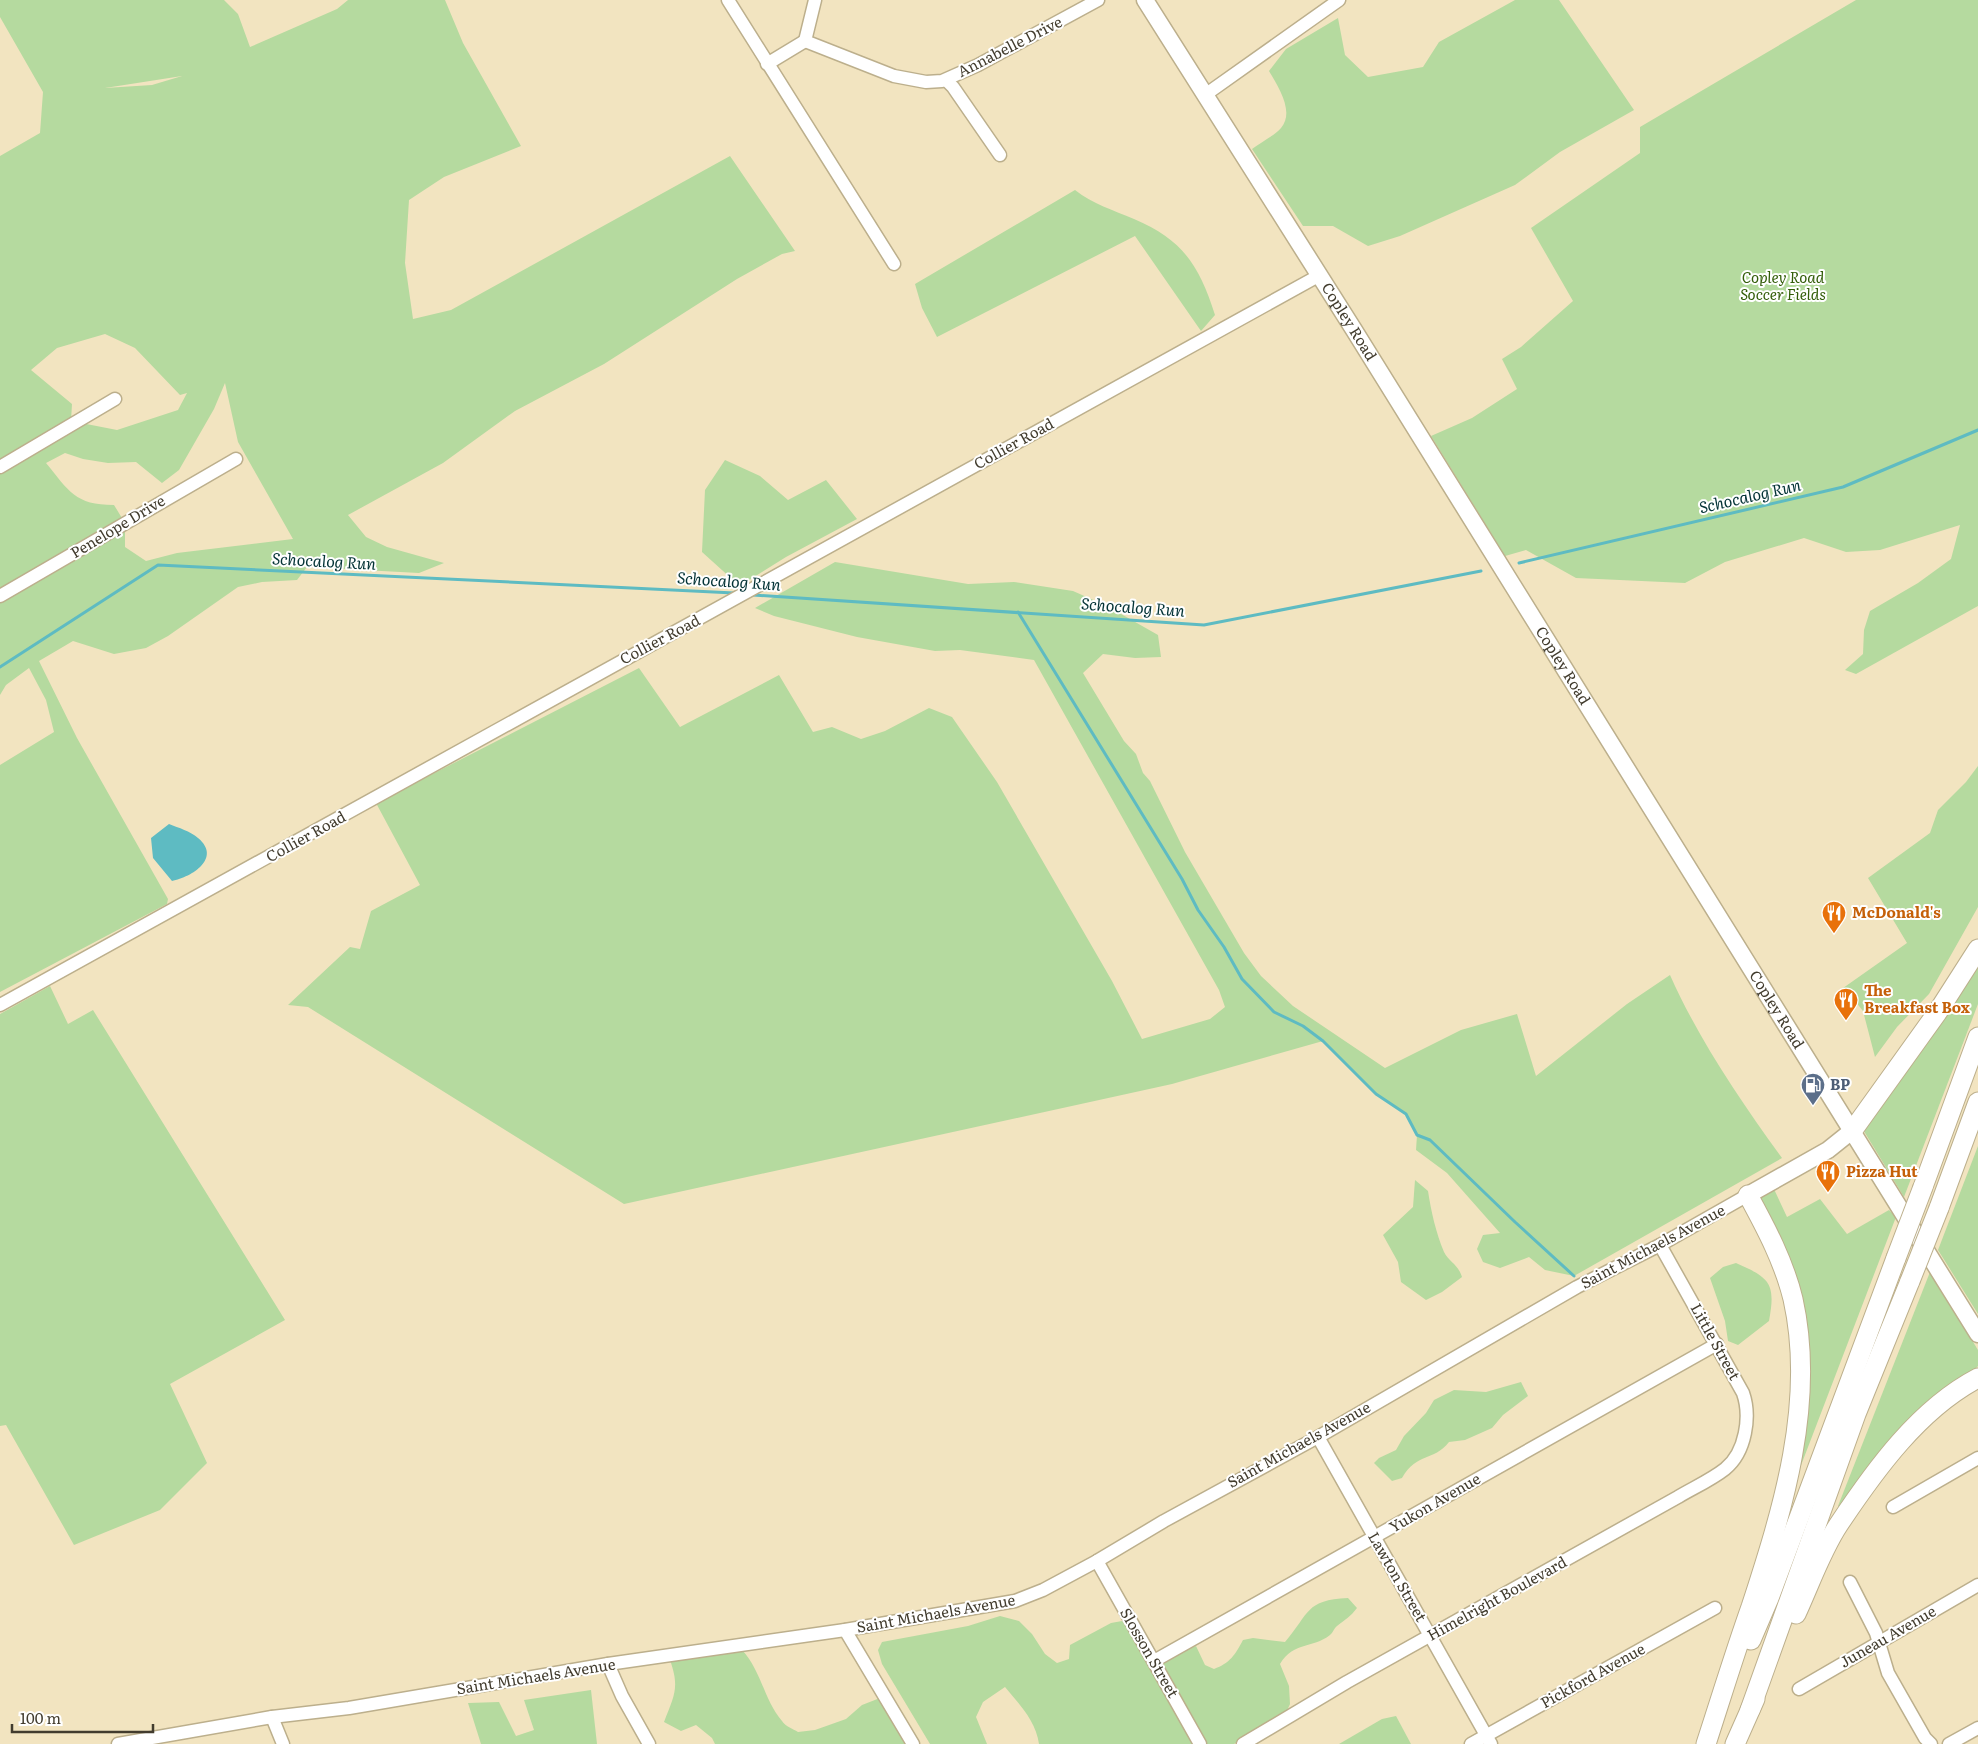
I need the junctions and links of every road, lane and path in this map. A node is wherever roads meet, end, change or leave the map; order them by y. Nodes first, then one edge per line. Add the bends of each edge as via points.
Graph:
1 (728, 0) edge
2 (815, 0) edge
3 (1098, 0) edge
4 (1145, 0) edge
5 (1339, 0) edge
6 (804, 41) junction
7 (767, 64) junction
8 (946, 80) junction
9 (1205, 95) junction
10 (1000, 155) dead end
11 (894, 264) dead end
12 (1320, 275) junction
13 (115, 399) dead end
14 (236, 459) dead end
15 (0, 467) edge
16 (0, 596) edge
17 (1978, 949) edge
18 (0, 1005) edge
19 (1978, 1037) edge
20 (1978, 1102) edge
21 (1852, 1130) junction
22 (1748, 1195) junction
23 (1660, 1245) junction
24 (1978, 1334) edge
25 (1717, 1344) junction
26 (1978, 1378) edge
27 (1318, 1437) junction
28 (1741, 1444) joint
29 (1978, 1458) edge
30 (1892, 1506) dead end
31 (1375, 1538) junction
32 (1097, 1561) junction
33 (1850, 1582) dead end
34 (1978, 1585) edge
35 (1715, 1608) dead end
36 (845, 1630) junction
37 (1431, 1636) junction
38 (1878, 1643) junction
39 (1154, 1661) junction
40 (608, 1664) junction
41 (1799, 1689) dead end
42 (1750, 1710) junction
43 (272, 1717) junction
44 (1978, 1728) edge
45 (1488, 1740) edge
46 (121, 1744) edge
47 (283, 1744) edge
48 (649, 1744) edge
49 (913, 1744) edge
50 (1200, 1744) edge
51 (1243, 1744) edge
52 (1472, 1744) edge
53 (1707, 1744) edge
54 (1736, 1744) edge
55 (1931, 1744) edge
56 (1949, 1744) edge

1 - 7 street
2 - 6 street
3 - 8 street, Annabelle Drive
4 - 9 main road, Copley Road
5 - 9 street
6 - 7 street
6 - 8 street, Annabelle Drive via 894,76 926,82
7 - 11 street
8 - 10 street
9 - 12 main road, Copley Road
12 - 18 street, Collier Road
12 - 21 main road, Copley Road
13 - 15 street
14 - 16 street, Penelope Drive
17 - 21 highway
19 - 53 highway, bridge via 1769,1598
20 - 42 highway, bridge via 1856,1414
21 - 22 main road via 1828,1150
21 - 24 main road, Copley Road
22 - 23 street, Saint Michaels Avenue
22 - 53 highway via 1775,1248 1792,1298 1801,1352 1800,1403 1786,1490
23 - 25 street, Little Street
23 - 27 street, Saint Michaels Avenue via 1576,1288
25 - 28 street, Little Street via 1746,1400 1747,1416
25 - 31 street, Yukon Avenue
26 - 42 highway via 1949,1396 1916,1426 1839,1524
27 - 31 street, Lawton Street
27 - 32 street, Saint Michaels Avenue
28 - 37 street, Himelright Boulevard via 1726,1468
29 - 30 street
31 - 37 street, Lawton Street
31 - 39 street, Yukon Avenue
32 - 36 street, Saint Michaels Avenue via 1015,1601
32 - 39 street, Slosson Street
33 - 38 street via 1866,1610
34 - 38 street, Juneau Avenue
35 - 45 street, Pickford Avenue
36 - 40 street, Saint Michaels Avenue
36 - 49 street
37 - 45 street, Lawton Street
37 - 51 street, Himelright Boulevard
38 - 41 street, Juneau Avenue
38 - 55 street via 1888,1673
39 - 50 street, Slosson Street
40 - 43 street, Saint Michaels Avenue via 350,1708
40 - 48 street
42 - 54 highway
43 - 46 street, Saint Michaels Avenue
43 - 47 street
44 - 56 street
45 - 52 street, Pickford Avenue

